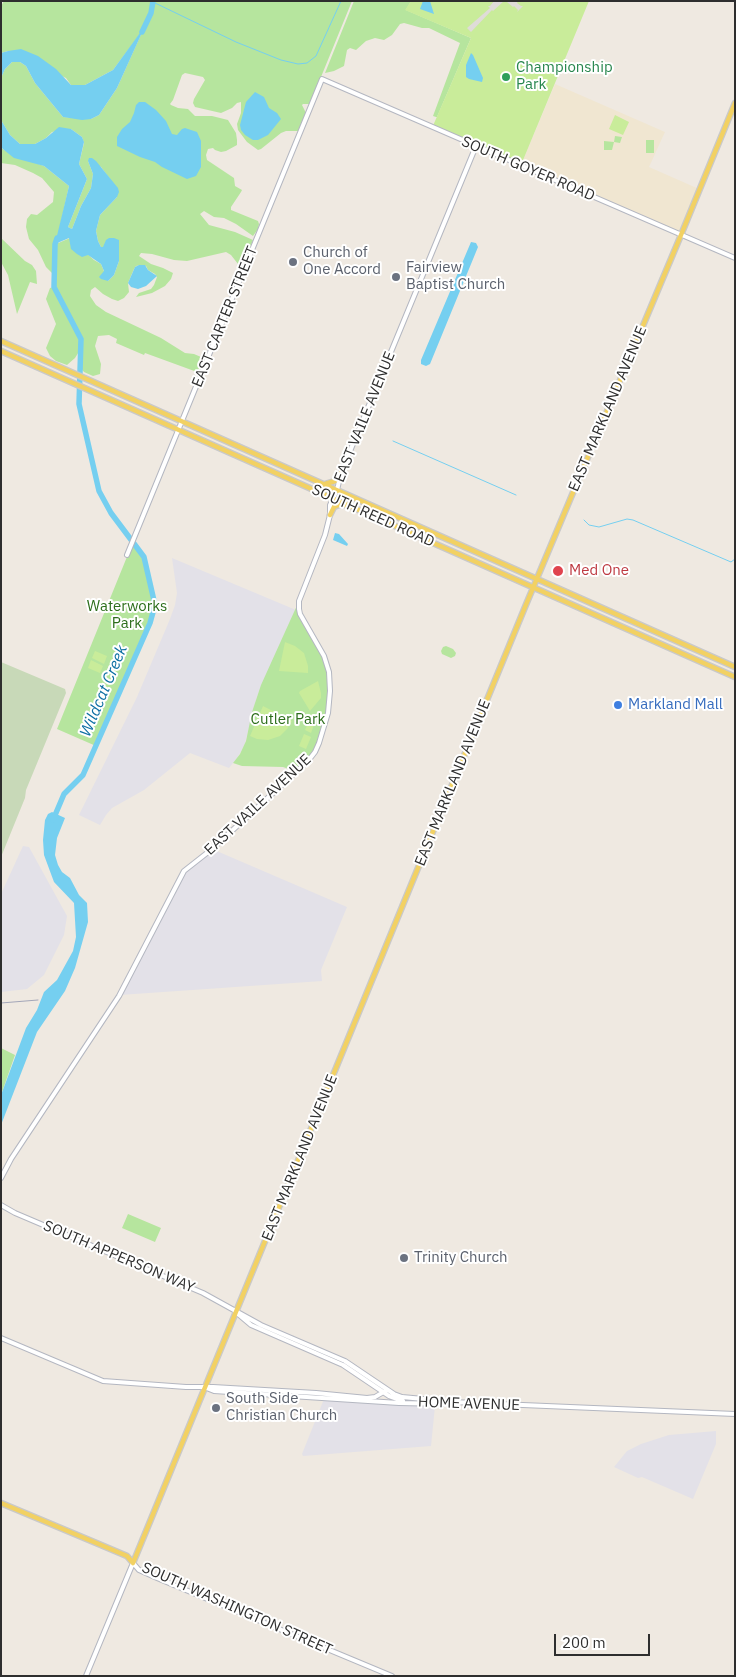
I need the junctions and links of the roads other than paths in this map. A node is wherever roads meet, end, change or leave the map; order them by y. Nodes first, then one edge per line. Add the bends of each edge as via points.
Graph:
1 (322, 79) joint
2 (735, 103) edge
3 (476, 146) junction
4 (682, 234) junction
5 (735, 258) edge
6 (1, 341) edge
7 (1, 351) edge
8 (183, 422) junction
9 (179, 430) junction
10 (341, 473) junction
11 (324, 484) junction
12 (337, 490) junction
13 (332, 498) junction
14 (350, 506) junction
15 (330, 515) junction
16 (127, 555) dead end
17 (536, 579) junction
18 (533, 588) junction
19 (735, 667) edge
20 (735, 677) edge
21 (1, 1178) edge
22 (1, 1204) edge
23 (236, 1312) junction
24 (1, 1338) edge
25 (204, 1387) junction
26 (385, 1391) junction
27 (412, 1402) junction
28 (452, 1402) junction
29 (735, 1414) edge
30 (1, 1503) edge
31 (133, 1563) junction
32 (86, 1676) edge
33 (392, 1676) edge

1 - 3 street, SOUTH GOYER ROAD
1 - 8 street, EAST CARTER STREET
2 - 4 main road, EAST MARKLAND AVENUE
3 - 4 street, SOUTH GOYER ROAD
3 - 10 street, EAST VAILE AVENUE
4 - 5 street, SOUTH GOYER ROAD
4 - 17 main road, EAST MARKLAND AVENUE
6 - 8 main road, SOUTH REED ROAD
7 - 9 main road, SOUTH REED ROAD
8 - 9 street, EAST CARTER STREET
8 - 11 main road, SOUTH REED ROAD
9 - 13 main road, SOUTH REED ROAD
9 - 16 street, EAST CARTER STREET
10 - 11 main road via 335,481
10 - 12 street, EAST VAILE AVENUE
11 - 12 main road, SOUTH REED ROAD
12 - 13 street, EAST VAILE AVENUE
12 - 17 main road, SOUTH REED ROAD
13 - 14 main road, SOUTH REED ROAD
13 - 15 street, EAST VAILE AVENUE
14 - 15 main road via 338,505
14 - 18 main road, SOUTH REED ROAD
15 - 21 street, EAST VAILE AVENUE via 299,601 300,614 328,664 330,679 328,713 315,752 184,871 119,996
17 - 18 main road, EAST MARKLAND AVENUE
17 - 19 main road, SOUTH REED ROAD
18 - 20 main road, SOUTH REED ROAD
18 - 23 main road, EAST MARKLAND AVENUE
22 - 23 street, SOUTH APPERSON WAY via 15,1213 203,1294
23 - 25 main road, EAST MARKLAND AVENUE
23 - 26 street, SOUTH APPERSON WAY via 251,1325 343,1365
24 - 25 street, HOME AVENUE via 103,1381
25 - 26 street, HOME AVENUE via 367,1398
25 - 27 street, HOME AVENUE via 214,1391
25 - 31 main road, EAST MARKLAND AVENUE
26 - 27 street, SOUTH APPERSON WAY via 394,1398
26 - 28 street, SOUTH APPERSON WAY via 402,1397
27 - 28 street, HOME AVENUE
28 - 29 street, HOME AVENUE
30 - 31 main road, SOUTH WASHINGTON STREET via 127,1556
31 - 32 street
31 - 33 street, SOUTH WASHINGTON STREET via 157,1578

